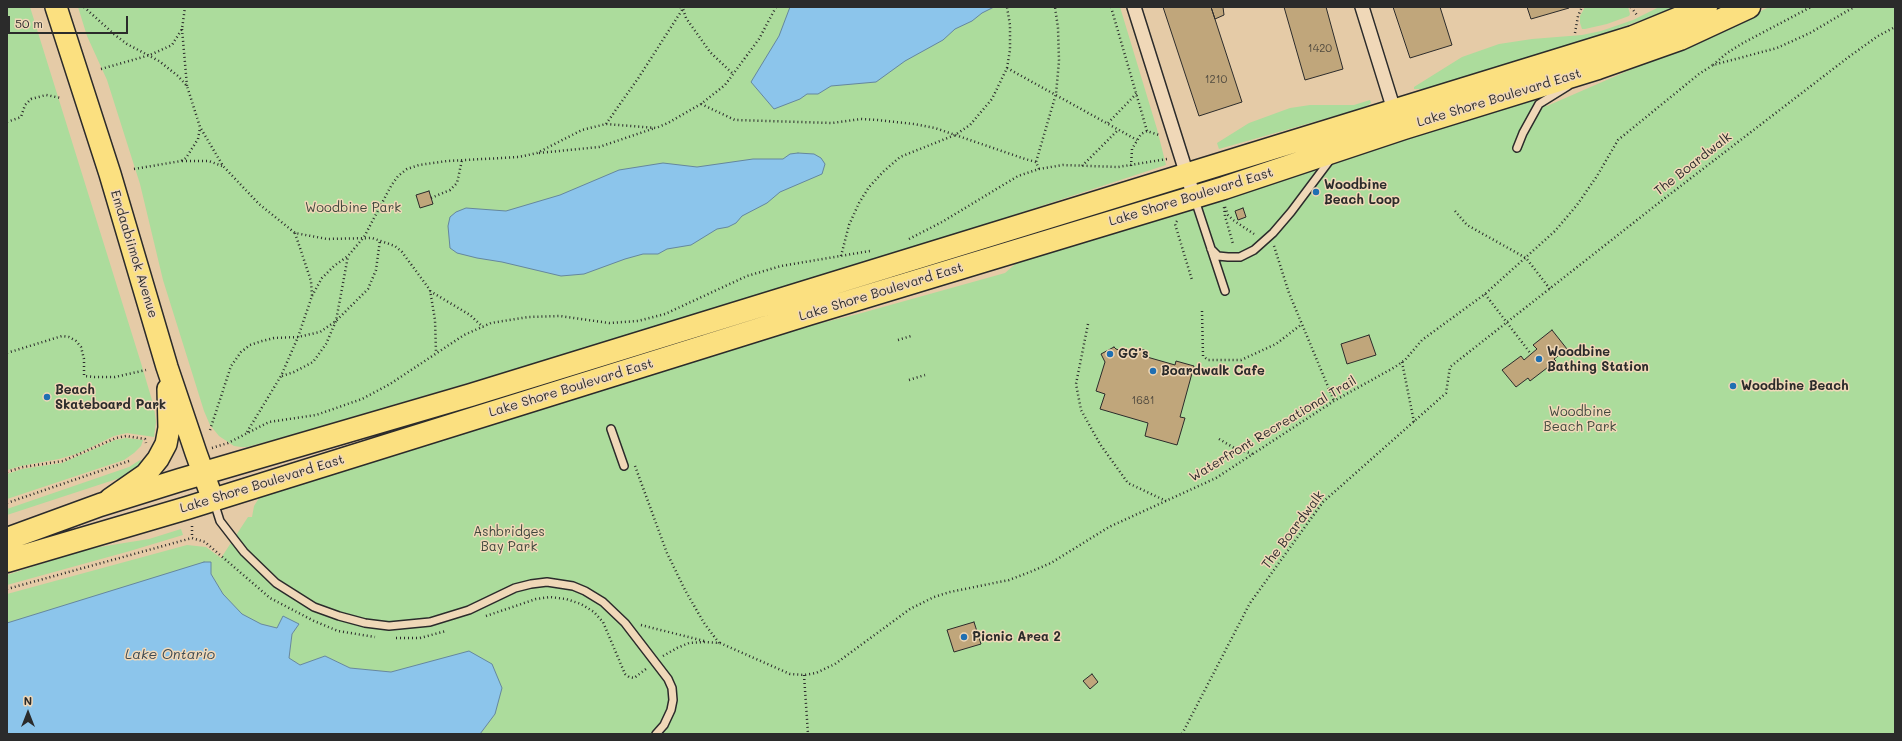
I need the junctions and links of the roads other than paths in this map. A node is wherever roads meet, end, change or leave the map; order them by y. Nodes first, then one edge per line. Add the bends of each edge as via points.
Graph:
1 (56, 7) edge
2 (1134, 7) edge
3 (1362, 7) edge
4 (1706, 7) edge
5 (1749, 7) edge
6 (1598, 68) junction
7 (1394, 110) junction
8 (1345, 146) junction
9 (1517, 148) dead end
10 (1186, 174) junction
11 (1194, 197) junction
12 (1211, 249) junction
13 (1224, 291) dead end
14 (167, 367) junction
15 (611, 429) dead end
16 (624, 466) dead end
17 (203, 473) junction
18 (213, 500) junction
19 (100, 505) junction
20 (7, 539) edge
21 (7, 561) edge
22 (656, 734) edge

1 - 14 main road, Emdaabiimok Avenue via 110,174
2 - 10 street
3 - 7 street
4 - 7 highway, Lake Shore Boulevard East via 1633,37
5 - 6 highway, Lake Shore Boulevard East via 1680,39
6 - 8 highway, Lake Shore Boulevard East
6 - 9 lane via 1539,104 1522,133
7 - 10 highway, Lake Shore Boulevard East
8 - 11 highway, Lake Shore Boulevard East
8 - 12 lane via 1328,161 1273,233 1254,250 1240,257 1228,257 1218,256
10 - 11 street
10 - 17 highway, Lake Shore Boulevard East via 472,395
11 - 12 lane
11 - 18 highway, Lake Shore Boulevard East via 808,314
12 - 13 lane
14 - 17 main road, Emdaabiimok Avenue
14 - 19 main road via 169,428 166,444 146,474
15 - 16 lane
17 - 18 main road, Emdaabiimok Avenue
17 - 19 highway, Lake Shore Boulevard East
18 - 21 highway, Lake Shore Boulevard East
18 - 22 lane via 220,521 244,552 270,578 314,607 365,623 389,626 414,625 469,610 515,588 547,582 573,586 585,591 603,602 625,623 664,670 672,688 673,700 670,714
19 - 20 highway, Lake Shore Boulevard East

